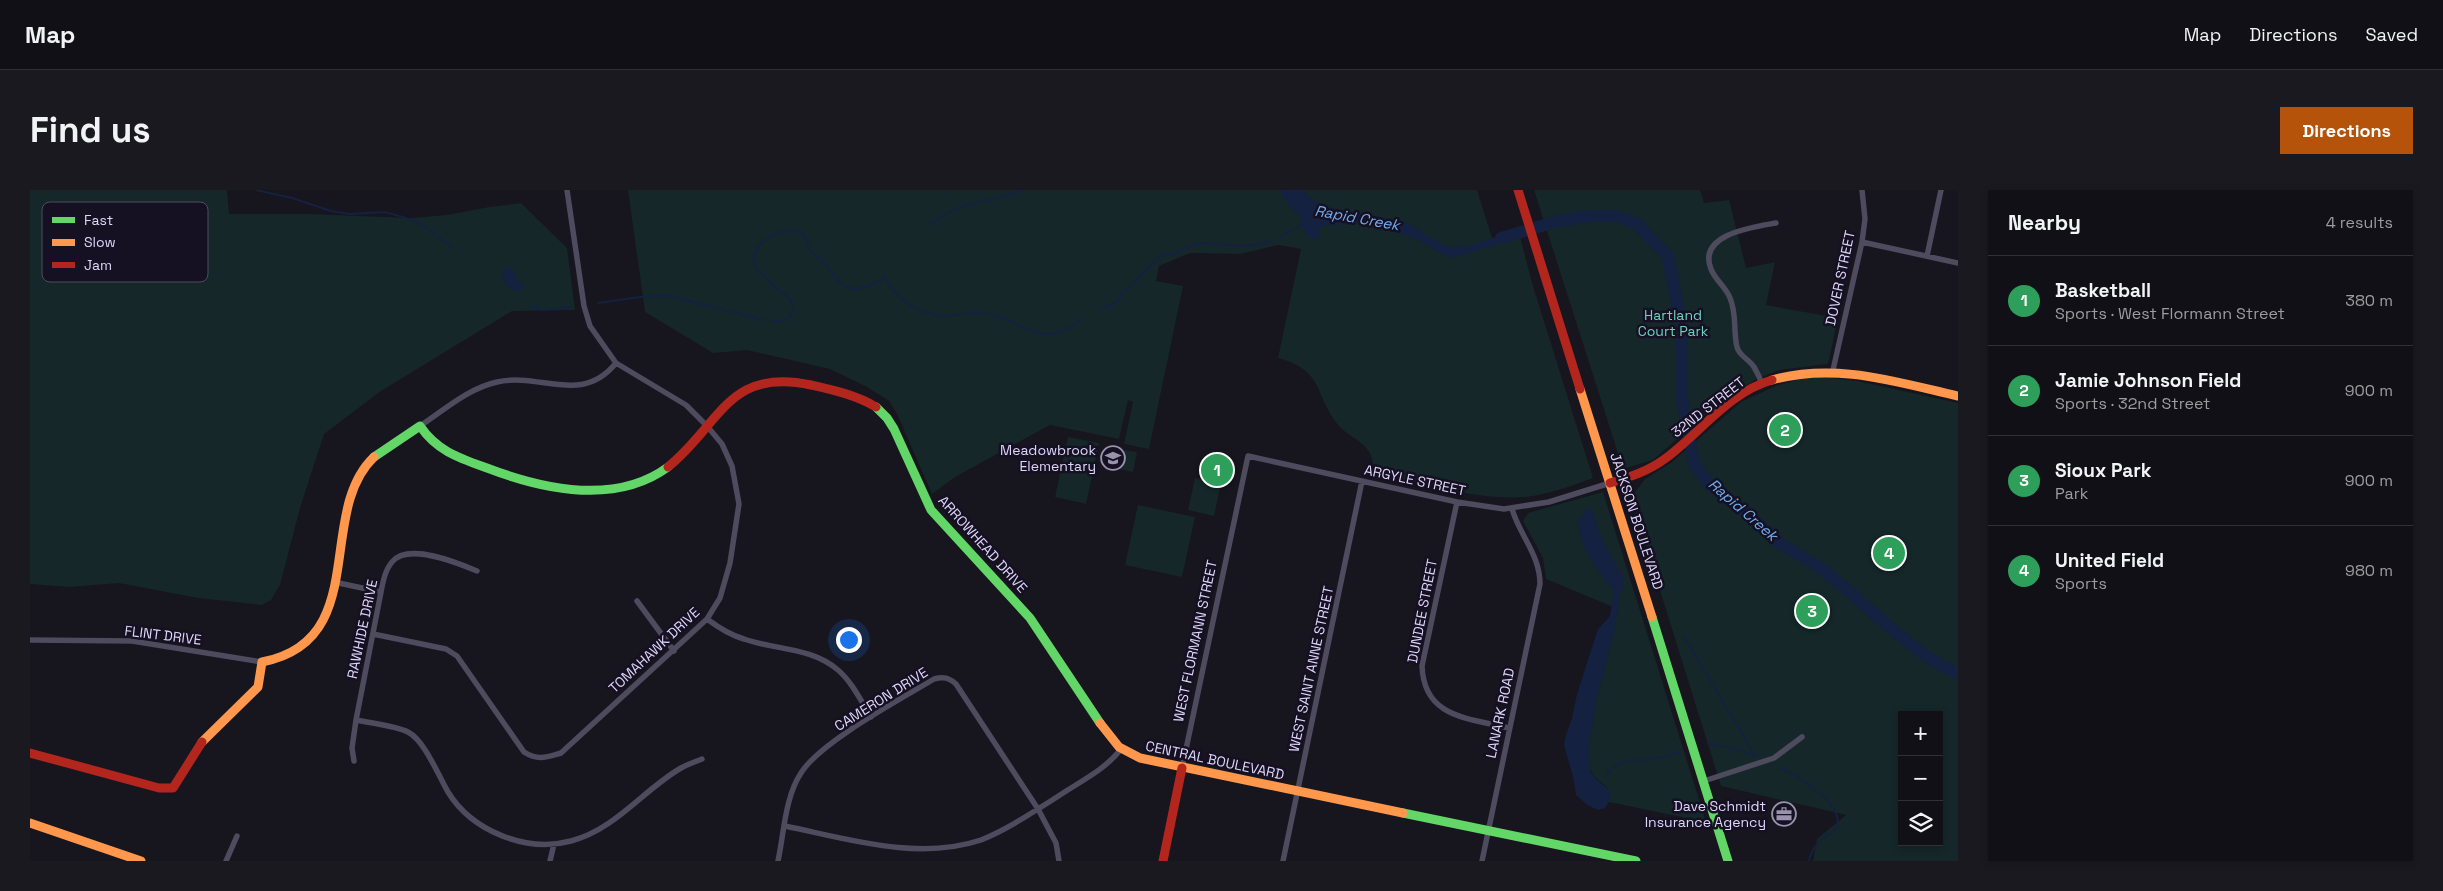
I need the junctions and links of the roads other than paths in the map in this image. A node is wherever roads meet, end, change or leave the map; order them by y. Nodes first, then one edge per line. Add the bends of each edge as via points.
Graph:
1 (567, 190) edge
2 (1862, 190) edge
3 (1942, 190) edge
4 (1519, 195) edge
5 (1776, 223) dead end
6 (1862, 242) junction
7 (1927, 256) junction
8 (1958, 263) edge
9 (616, 363) junction
10 (1834, 370) junction
11 (1762, 384) junction
12 (1958, 396) edge
13 (420, 426) junction
14 (707, 426) junction
15 (1248, 456) joint
16 (1362, 481) junction
17 (1610, 483) junction
18 (1457, 502) junction
19 (1512, 509) junction
20 (477, 572) dead end
21 (334, 582) junction
22 (381, 592) junction
23 (637, 601) dead end
24 (707, 619) junction
25 (373, 634) junction
26 (30, 640) edge
27 (674, 651) junction
28 (262, 662) junction
29 (871, 717) junction
30 (356, 720) junction
31 (1509, 728) junction
32 (1802, 737) dead end
33 (1121, 749) junction
34 (30, 753) edge
35 (702, 759) dead end
36 (354, 761) dead end
37 (1182, 768) junction
38 (1704, 781) junction
39 (1298, 792) junction
40 (1038, 809) junction
41 (30, 823) edge
42 (785, 826) junction
43 (1488, 832) junction
44 (237, 836) dead end
45 (554, 844) junction
46 (1604, 858) edge
47 (131, 859) edge
48 (141, 861) edge
49 (226, 861) edge
50 (550, 861) edge
51 (778, 861) edge
52 (1059, 861) edge
53 (1164, 861) edge
54 (1283, 861) edge
55 (1482, 861) edge
56 (1636, 861) edge
57 (1728, 861) edge

1 - 9 street, TOMAHAWK DRIVE via 584,306 590,326
2 - 6 street, DOVER STREET via 1865,219
3 - 7 street
4 - 17 street, JACKSON BOULEVARD
5 - 11 street via 1722,238 1709,259 1734,307 1737,349 1754,366
6 - 7 street
6 - 10 street, DOVER STREET
7 - 8 street
9 - 13 street via 606,375 580,386 518,380 497,382 474,391
9 - 14 street, TOMAHAWK DRIVE via 686,405
10 - 11 street, 32ND STREET via 1806,372
10 - 12 street, 32ND STREET
11 - 17 street, 32ND STREET via 1742,394 1650,468
13 - 14 street, ARROWHEAD DRIVE via 428,440 440,450 514,478 598,490 656,476 675,461
13 - 21 street via 379,451 357,478
14 - 24 street, TOMAHAWK DRIVE via 722,444 732,466 739,504 730,563 720,598
14 - 33 street, ARROWHEAD DRIVE via 734,396 754,384 773,380 792,380 835,391 882,412 930,509 1021,606 1103,728
15 - 16 street, ARGYLE STREET
15 - 37 street, WEST FLORMANN STREET
16 - 18 street, ARGYLE STREET
16 - 39 street, WEST SAINT ANNE STREET
17 - 19 street, 32ND STREET via 1550,502
17 - 38 street, JACKSON BOULEVARD
18 - 19 street, ARGYLE STREET
18 - 31 street, DUNDEE STREET via 1422,666 1423,682 1439,707 1454,715
19 - 31 street, LANARK ROAD via 1536,557 1540,584
20 - 22 street, RAWHIDE DRIVE via 456,562 413,553 401,555 392,562
21 - 22 street
21 - 28 street via 324,619 310,640 293,653
22 - 25 street, RAWHIDE DRIVE
23 - 27 street
24 - 27 street, TOMAHAWK DRIVE
24 - 29 street via 727,633 746,640 825,660 848,680
25 - 27 street, TOMAHAWK DRIVE via 446,649 457,656 524,752 534,758 561,753
25 - 30 street, RAWHIDE DRIVE
26 - 28 street, FLINT DRIVE via 132,641
28 - 34 street via 258,687 204,739 173,788 159,788
29 - 40 street, CAMERON DRIVE via 934,678 949,678
29 - 42 street, CAMERON DRIVE via 820,752 805,768 794,786
30 - 36 street, RAWHIDE DRIVE via 352,748
30 - 45 street via 407,732 417,739 450,794 481,826 526,843
31 - 43 street, LANARK ROAD
32 - 38 street via 1774,758
33 - 37 street, CENTRAL BOULEVARD via 1140,759
33 - 40 street via 1111,761
35 - 45 street via 681,768 593,833
37 - 39 street, CENTRAL BOULEVARD
37 - 53 street, WEST FLORMANN STREET
38 - 57 street, JACKSON BOULEVARD
39 - 43 street, CENTRAL BOULEVARD
39 - 54 street, WEST SAINT ANNE STREET
40 - 42 street via 980,840 949,848 892,848
40 - 52 street via 1056,843
41 - 47 street
42 - 51 street, CAMERON DRIVE
43 - 46 street, CENTRAL BOULEVARD
43 - 55 street, LANARK ROAD
44 - 49 street
45 - 50 street
46 - 56 street, CENTRAL BOULEVARD
47 - 48 street

